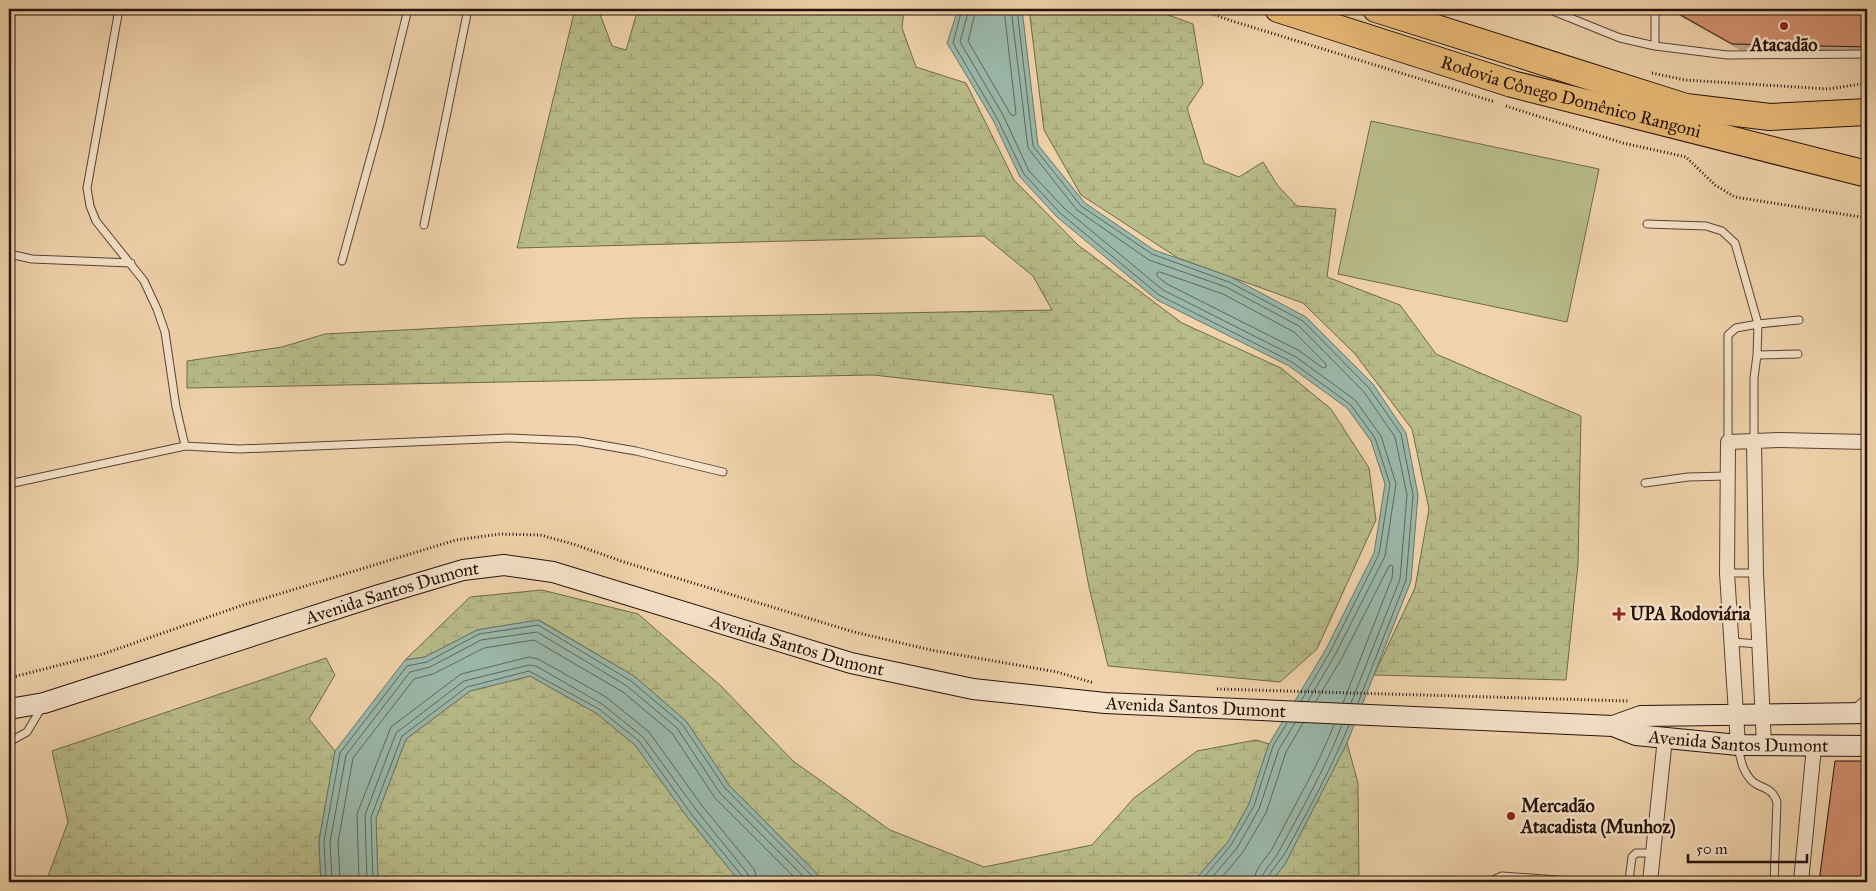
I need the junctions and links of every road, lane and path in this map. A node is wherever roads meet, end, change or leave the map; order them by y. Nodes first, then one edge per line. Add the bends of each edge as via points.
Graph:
1 (119, 9) edge
2 (408, 9) edge
3 (468, 9) edge
4 (1198, 9) edge
5 (1278, 9) edge
6 (1376, 9) edge
7 (1548, 9) edge
8 (1655, 9) edge
9 (1655, 46) junction
10 (1867, 54) edge
11 (1648, 72) dead end
12 (1867, 83) edge
13 (1867, 112) edge
14 (1867, 174) edge
15 (1867, 218) edge
16 (1647, 224) dead end
17 (424, 225) dead end
18 (9, 254) edge
19 (342, 261) dead end
20 (131, 263) junction
21 (1799, 320) dead end
22 (1758, 324) junction
23 (1798, 354) dead end
24 (1757, 355) junction
25 (1754, 440) junction
26 (1728, 442) junction
27 (1867, 442) edge
28 (185, 446) junction
29 (723, 472) dead end
30 (1727, 476) junction
31 (1645, 483) dead end
32 (9, 484) edge
33 (1727, 573) junction
34 (1756, 573) junction
35 (1732, 642) junction
36 (1758, 644) junction
37 (9, 678) edge
38 (1213, 688) dead end
39 (1104, 694) junction
40 (1867, 698) edge
41 (1621, 701) dead end
42 (44, 703) junction
43 (9, 709) edge
44 (1762, 713) junction
45 (1852, 713) edge
46 (1817, 714) junction
47 (1736, 715) junction
48 (1613, 726) junction
49 (1665, 738) junction
50 (9, 742) edge
51 (1738, 745) junction
52 (1764, 745) junction
53 (1814, 746) junction
54 (1840, 746) junction
55 (1867, 746) edge
56 (1653, 853) junction
57 (1493, 882) edge
58 (1584, 882) edge
59 (1626, 882) edge
60 (1650, 882) edge
61 (1774, 882) edge
62 (1801, 882) edge

1 - 20 lane via 87,188 96,221
2 - 19 lane
3 - 17 lane
4 - 15 path via 1614,140 1686,157 1715,185 1735,196
5 - 14 highway, Rodovia Cônego Domênico Rangoni via 1512,84
6 - 13 highway, Rodovia Cônego Domênico Rangoni via 1686,107 1770,117
7 - 9 lane via 1620,38
8 - 9 lane
9 - 10 lane via 1727,55
11 - 12 path via 1685,80 1828,89
16 - 22 lane via 1706,226 1722,232 1735,243
18 - 20 lane via 32,259
20 - 28 lane via 144,282 165,332
21 - 22 lane
22 - 24 lane
22 - 26 lane via 1736,328 1728,335
23 - 24 lane
24 - 25 lane
25 - 26 street
25 - 27 street
25 - 34 street
26 - 30 street
28 - 29 lane via 239,449 519,438 616,447
28 - 32 lane
30 - 31 lane
30 - 33 street
33 - 34 lane
33 - 35 street
34 - 36 street
35 - 36 lane
35 - 47 street
36 - 44 street
37 - 39 path via 103,654 243,605 456,540 500,534 540,535 854,632 931,650 1057,672
38 - 41 path
39 - 42 main road, Avenida Santos Dumont via 973,690 851,663 553,572 504,565 463,570 435,578
39 - 48 main road, Avenida Santos Dumont
40 - 45 lane
42 - 43 main road, Avenida Santos Dumont
42 - 50 lane via 27,732
44 - 46 main road, Avenida Santos Dumont
44 - 47 main road, Avenida Santos Dumont
44 - 52 street
45 - 46 main road, Avenida Santos Dumont
45 - 54 main road
46 - 53 main road
47 - 48 main road, Avenida Santos Dumont via 1641,716
47 - 51 street
48 - 49 main road, Avenida Santos Dumont via 1636,735
49 - 51 main road, Avenida Santos Dumont
49 - 56 street
51 - 52 main road, Avenida Santos Dumont
51 - 61 lane via 1742,768 1752,781 1774,794 1777,802
52 - 53 main road, Avenida Santos Dumont
53 - 54 main road, Avenida Santos Dumont
53 - 62 street
54 - 55 main road, Avenida Santos Dumont
56 - 59 lane via 1636,853 1632,857
56 - 60 street
57 - 58 lane via 1502,876

